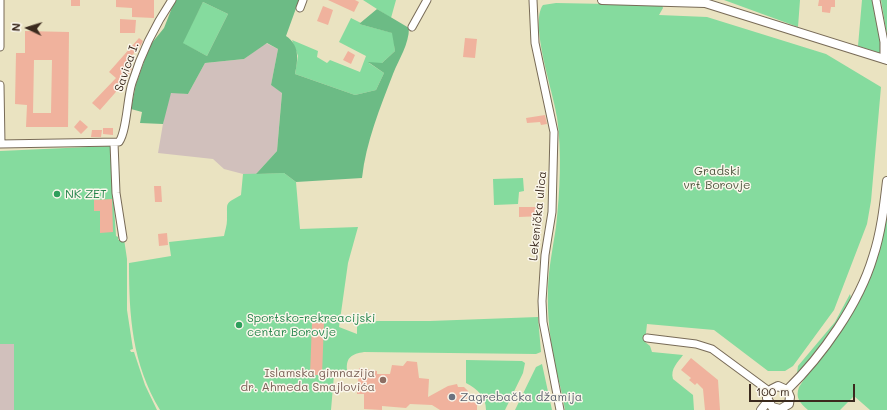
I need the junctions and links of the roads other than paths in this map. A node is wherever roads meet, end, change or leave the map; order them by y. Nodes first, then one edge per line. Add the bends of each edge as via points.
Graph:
1 (0, 0) edge
2 (172, 0) edge
3 (303, 0) edge
4 (426, 0) edge
5 (533, 0) edge
6 (602, 0) edge
7 (665, 0) edge
8 (876, 0) edge
9 (300, 8) dead end
10 (412, 27) dead end
11 (0, 47) edge
12 (885, 60) edge
13 (0, 85) edge
14 (114, 143) junction
15 (0, 144) edge
16 (887, 182) edge
17 (123, 238) dead end
18 (647, 338) dead end
19 (787, 390) junction
20 (770, 391) junction
21 (768, 401) junction
22 (784, 409) edge
23 (560, 410) edge
24 (761, 410) edge

1 - 11 street
2 - 14 street, Savica I. via 148,41 130,88 123,134 119,142
3 - 9 street
4 - 10 street
5 - 23 street, Lekenička ulica via 535,43 554,132 552,212 545,255 542,301 543,322
6 - 7 street
7 - 12 street via 697,1 720,6
8 - 12 street
13 - 15 street
14 - 15 street
14 - 17 street via 116,194
16 - 19 street via 877,242 864,280 832,336
18 - 20 street via 696,344 712,350
19 - 20 street via 778,386
19 - 22 street via 790,401
20 - 21 street
21 - 22 street via 772,408
21 - 24 street

